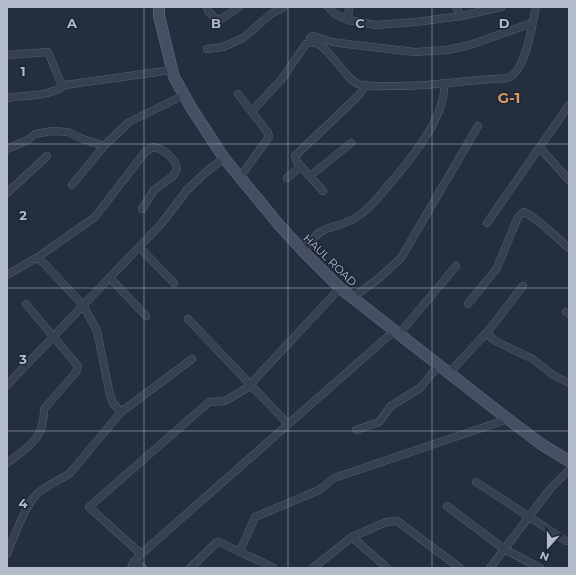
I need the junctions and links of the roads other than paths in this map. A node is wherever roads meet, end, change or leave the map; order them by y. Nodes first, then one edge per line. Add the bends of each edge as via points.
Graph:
1 (159, 7) edge
2 (207, 7) edge
3 (239, 7) edge
4 (284, 7) edge
5 (328, 7) edge
6 (349, 7) edge
7 (456, 7) edge
8 (501, 7) edge
9 (536, 7) edge
10 (461, 16) junction
11 (348, 20) junction
12 (532, 23) junction
13 (309, 42) junction
14 (207, 49) dead end
15 (7, 55) edge
16 (172, 70) junction
17 (444, 84) junction
18 (65, 85) junction
19 (366, 85) junction
20 (238, 94) dead end
21 (184, 95) junction
22 (7, 98) edge
23 (569, 105) edge
24 (252, 112) junction
25 (478, 126) dead end
26 (351, 143) dead end
27 (104, 146) junction
28 (540, 148) junction
29 (7, 149) edge
30 (47, 156) dead end
31 (224, 158) junction
32 (301, 166) junction
33 (310, 176) junction
34 (240, 177) junction
35 (287, 178) dead end
36 (569, 180) edge
37 (72, 185) dead end
38 (323, 191) dead end
39 (7, 193) edge
40 (142, 209) dead end
41 (487, 223) dead end
42 (139, 247) junction
43 (569, 248) edge
44 (303, 251) junction
45 (38, 257) junction
46 (456, 266) dead end
47 (7, 275) edge
48 (110, 278) junction
49 (174, 283) dead end
50 (523, 286) dead end
51 (340, 288) junction
52 (352, 298) junction
53 (26, 304) dead end
54 (468, 304) dead end
55 (83, 305) junction
56 (146, 316) dead end
57 (188, 319) dead end
58 (397, 332) junction
59 (486, 333) junction
60 (53, 337) junction
61 (192, 359) dead end
62 (439, 364) junction
63 (450, 372) junction
64 (569, 383) edge
65 (250, 384) junction
66 (7, 385) edge
67 (121, 412) junction
68 (508, 419) junction
69 (288, 424) junction
70 (356, 430) dead end
71 (569, 462) edge
72 (7, 463) edge
73 (569, 470) edge
74 (476, 482) dead end
75 (447, 506) dead end
76 (528, 517) junction
77 (352, 537) junction
78 (566, 542) dead end
79 (504, 549) junction
80 (240, 551) junction
81 (7, 554) edge
82 (141, 554) junction
83 (133, 565) edge
84 (143, 568) edge
85 (190, 568) edge
86 (274, 568) edge
87 (313, 568) edge
88 (387, 568) edge
89 (460, 568) edge
90 (490, 568) edge
91 (540, 568) edge

1 - 16 main road, HAUL ROAD
2 - 3 street via 216,19 221,19
4 - 14 street via 271,14 243,38 223,47
5 - 11 street via 335,14
6 - 11 street
7 - 10 street
8 - 10 street
9 - 12 street
10 - 11 street via 376,25
12 - 13 street via 470,45 446,50 415,52 383,49 332,42 313,36
12 - 17 street via 526,51 513,76
13 - 19 street via 323,46 346,75
13 - 24 street via 282,80
15 - 18 street via 48,52 60,81
16 - 18 street
16 - 21 main road, HAUL ROAD
17 - 19 street
17 - 44 street via 445,91 440,110 414,156 358,217 324,230 312,239
18 - 22 street via 48,93
19 - 32 street via 358,96 295,156
20 - 24 street
21 - 27 street via 129,122
21 - 31 main road, HAUL ROAD
23 - 28 street
24 - 34 street via 269,137
25 - 52 street via 402,258
26 - 33 street
27 - 29 street via 68,132 52,131 35,134
27 - 37 street
28 - 36 street
28 - 41 street
30 - 39 street
31 - 34 main road, HAUL ROAD
31 - 42 street via 187,190 162,223
32 - 33 street
32 - 35 street
33 - 38 street
34 - 44 main road, HAUL ROAD
40 - 45 street via 154,190 173,176 177,169 176,163 162,148 153,147 145,152 95,217
42 - 48 street
42 - 49 street
43 - 54 street via 528,213 523,212 518,218 497,268
44 - 51 main road, HAUL ROAD
45 - 47 street
45 - 55 street
46 - 58 street
48 - 55 street
48 - 56 street
50 - 59 street
51 - 52 main road, HAUL ROAD
51 - 65 street
52 - 58 main road, HAUL ROAD
53 - 60 street
55 - 60 street
55 - 67 street via 96,331 110,395
57 - 65 street
58 - 62 main road, HAUL ROAD
58 - 69 street
59 - 63 street
59 - 64 street via 495,341 533,359 553,375
60 - 66 street
60 - 72 street via 78,366 76,372 44,409 44,420 32,445
61 - 67 street
62 - 63 main road, HAUL ROAD
62 - 70 street via 420,388 391,406 379,422
63 - 68 main road, HAUL ROAD
65 - 69 street
65 - 82 street via 225,401 209,402 89,507
67 - 81 street via 70,472 37,494 20,523
68 - 71 main road, HAUL ROAD
68 - 80 street via 334,478 319,490 255,517
69 - 82 street
73 - 76 street
74 - 76 street
75 - 79 street
76 - 78 street
76 - 79 street
77 - 87 street
77 - 88 street
77 - 89 street via 386,522 397,521
79 - 90 street
79 - 91 street
80 - 85 street via 216,543
80 - 86 street
82 - 83 street
83 - 84 street

